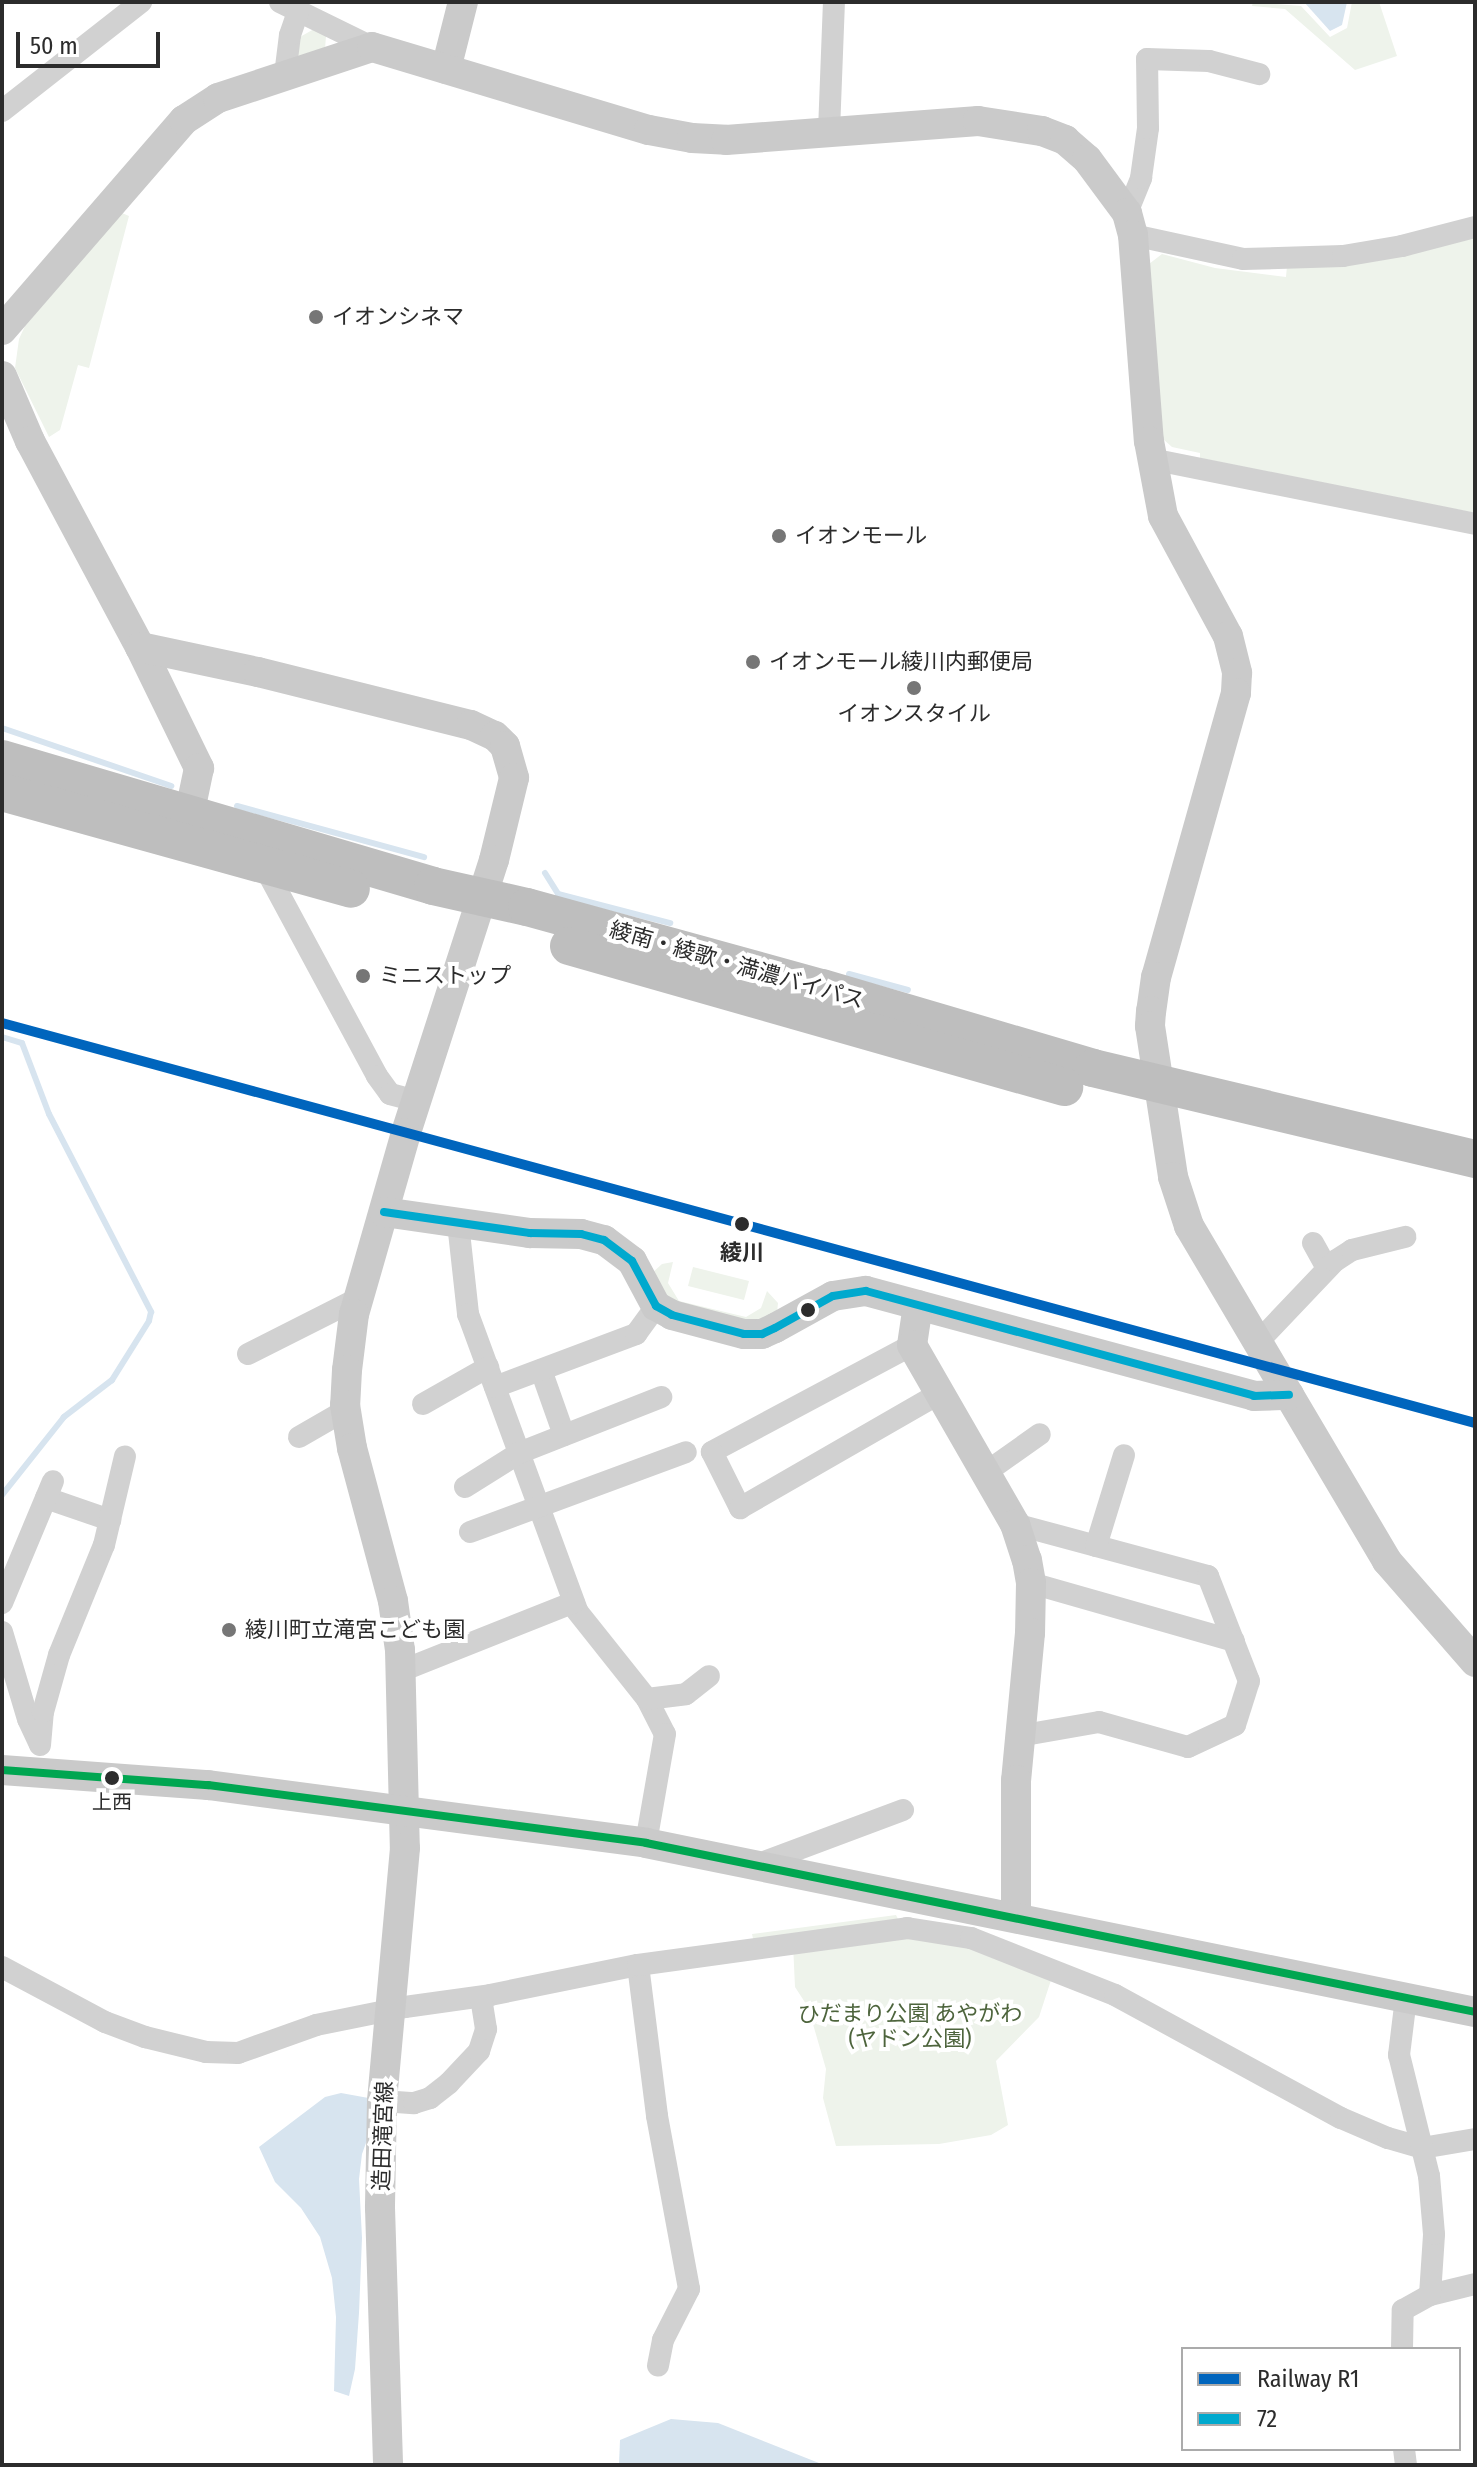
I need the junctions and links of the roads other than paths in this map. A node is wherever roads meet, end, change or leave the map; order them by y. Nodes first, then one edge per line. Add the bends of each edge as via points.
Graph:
1 (141, 2) edge
2 (463, 2) edge
3 (834, 2) edge
4 (289, 7) edge
5 (372, 47) junction
6 (446, 69) junction
7 (1259, 74) dead end
8 (285, 75) junction
9 (2, 111) edge
10 (829, 131) junction
11 (1130, 224) junction
12 (1475, 227) edge
13 (2, 330) edge
14 (2, 376) edge
15 (1151, 459) junction
16 (1475, 524) edge
17 (140, 647) junction
18 (2, 759) edge
19 (2, 792) edge
20 (189, 816) junction
21 (264, 866) junction
22 (478, 909) junction
23 (1162, 1099) junction
24 (417, 1101) junction
25 (1475, 1159) edge
26 (1475, 1185) edge
27 (384, 1212) junction
28 (458, 1223) junction
29 (1405, 1237) dead end
30 (1313, 1243) dead end
31 (1327, 1268) junction
32 (359, 1298) junction
33 (918, 1305) junction
34 (656, 1306) junction
35 (1258, 1342) junction
36 (912, 1345) junction
37 (248, 1354) dead end
38 (541, 1370) junction
39 (491, 1377) junction
40 (940, 1393) junction
41 (1289, 1395) junction
42 (661, 1397) dead end
43 (423, 1404) dead end
44 (346, 1410) junction
45 (1040, 1434) dead end
46 (564, 1435) junction
47 (299, 1437) dead end
48 (686, 1452) dead end
49 (519, 1453) junction
50 (1124, 1455) dead end
51 (125, 1456) dead end
52 (985, 1473) junction
53 (465, 1487) dead end
54 (539, 1504) junction
55 (110, 1520) junction
56 (1015, 1524) junction
57 (470, 1532) dead end
58 (1096, 1546) junction
59 (1031, 1583) junction
60 (574, 1602) junction
61 (2, 1603) edge
62 (2, 1632) edge
63 (1234, 1641) junction
64 (1475, 1662) edge
65 (401, 1671) junction
66 (709, 1676) dead end
67 (647, 1699) junction
68 (1019, 1736) junction
69 (40, 1745) junction
70 (2, 1770) edge
71 (48, 1775) junction
72 (404, 1808) junction
73 (903, 1810) dead end
74 (646, 1843) junction
75 (756, 1865) junction
76 (1016, 1918) junction
77 (638, 1965) junction
78 (2, 1967) edge
79 (481, 1997) junction
80 (1406, 1998) junction
81 (390, 2011) junction
82 (1475, 2012) edge
83 (382, 2101) junction
84 (1475, 2139) edge
85 (1422, 2148) junction
86 (1475, 2284) edge
87 (1430, 2295) junction
88 (1402, 2347) edge
89 (658, 2366) dead end
90 (388, 2465) edge

1 - 9 street
2 - 6 street
3 - 10 street
4 - 5 street
4 - 8 street
5 - 6 street
5 - 8 street
6 - 10 street via 692,138
7 - 11 street via 1209,61 1147,59 1148,128
8 - 13 street via 218,98 184,120
10 - 11 street via 978,121 1042,131 1065,140 1087,159
11 - 12 street via 1243,259 1343,256
11 - 15 street
14 - 17 street via 30,441
15 - 16 street
15 - 23 street via 1163,516 1228,636 1237,673 1226,733 1156,977 1150,1026
17 - 20 street via 199,768
17 - 22 street, 造田滝宮線 via 379,701 495,736 511,758 514,778
18 - 20 highway, 綾南・綾歌・満濃バイパス
19 - 21 highway, 綾南・綾歌・満濃バイパス
20 - 22 highway, 綾南・綾歌・満濃バイパス
21 - 22 highway, 綾南・綾歌・満濃バイパス
21 - 24 street via 377,1076 390,1094
22 - 23 highway, 綾南・綾歌・満濃バイパス via 807,984
22 - 24 street, 造田滝宮線
23 - 25 highway, 綾南・綾歌・満濃バイパス
23 - 26 highway, 綾南・綾歌・満濃バイパス via 1364,1162
23 - 35 street via 1173,1177 1189,1226
24 - 27 street, 造田滝宮線
27 - 28 street
27 - 32 street, 造田滝宮線
28 - 34 street via 604,1240 632,1261
28 - 39 street via 468,1314
29 - 31 street via 1352,1250
30 - 31 street
31 - 35 street
32 - 37 street
32 - 44 street, 造田滝宮線
33 - 34 street via 847,1291 762,1334 672,1315
33 - 36 street
33 - 41 street via 1254,1396
34 - 38 street via 636,1334
35 - 41 street
36 - 40 street
36 - 40 street via 712,1452 740,1508
38 - 39 street
38 - 46 street
39 - 43 street
39 - 49 street
40 - 52 street
41 - 64 street via 1387,1561
42 - 46 street
44 - 47 street
44 - 65 street, 造田滝宮線 via 393,1601
45 - 52 street
46 - 49 street
48 - 54 street
49 - 53 street
49 - 54 street
50 - 58 street
51 - 55 street
52 - 56 street
54 - 57 street
54 - 60 street
55 - 61 street via 50,1490
55 - 69 street via 59,1655
56 - 58 street
56 - 59 street
58 - 63 street via 1208,1576
59 - 63 street
59 - 68 street
60 - 65 street
60 - 67 street
62 - 69 street
63 - 68 street via 1249,1681 1235,1725 1188,1747 1099,1722
65 - 72 street, 造田滝宮線
66 - 67 street via 686,1694
67 - 74 street via 665,1734
68 - 76 street
69 - 71 street
70 - 71 street
71 - 72 street via 208,1785
72 - 74 street
72 - 81 street, 造田滝宮線
73 - 75 street
74 - 75 street
75 - 76 street
76 - 80 street
77 - 79 street
77 - 85 street via 907,1928 971,1938 1115,1995 1341,2118
77 - 89 street via 657,2116 689,2289 663,2340
78 - 81 street via 105,2022 206,2052 238,2053 316,2025
79 - 81 street
79 - 83 street via 486,2029 479,2051 449,2083 414,2103
80 - 82 street
80 - 85 street via 1399,2055
81 - 83 street, 造田滝宮線
83 - 90 street, 造田滝宮線
84 - 85 street
85 - 87 street via 1434,2234
86 - 87 street
87 - 88 street via 1403,2310

